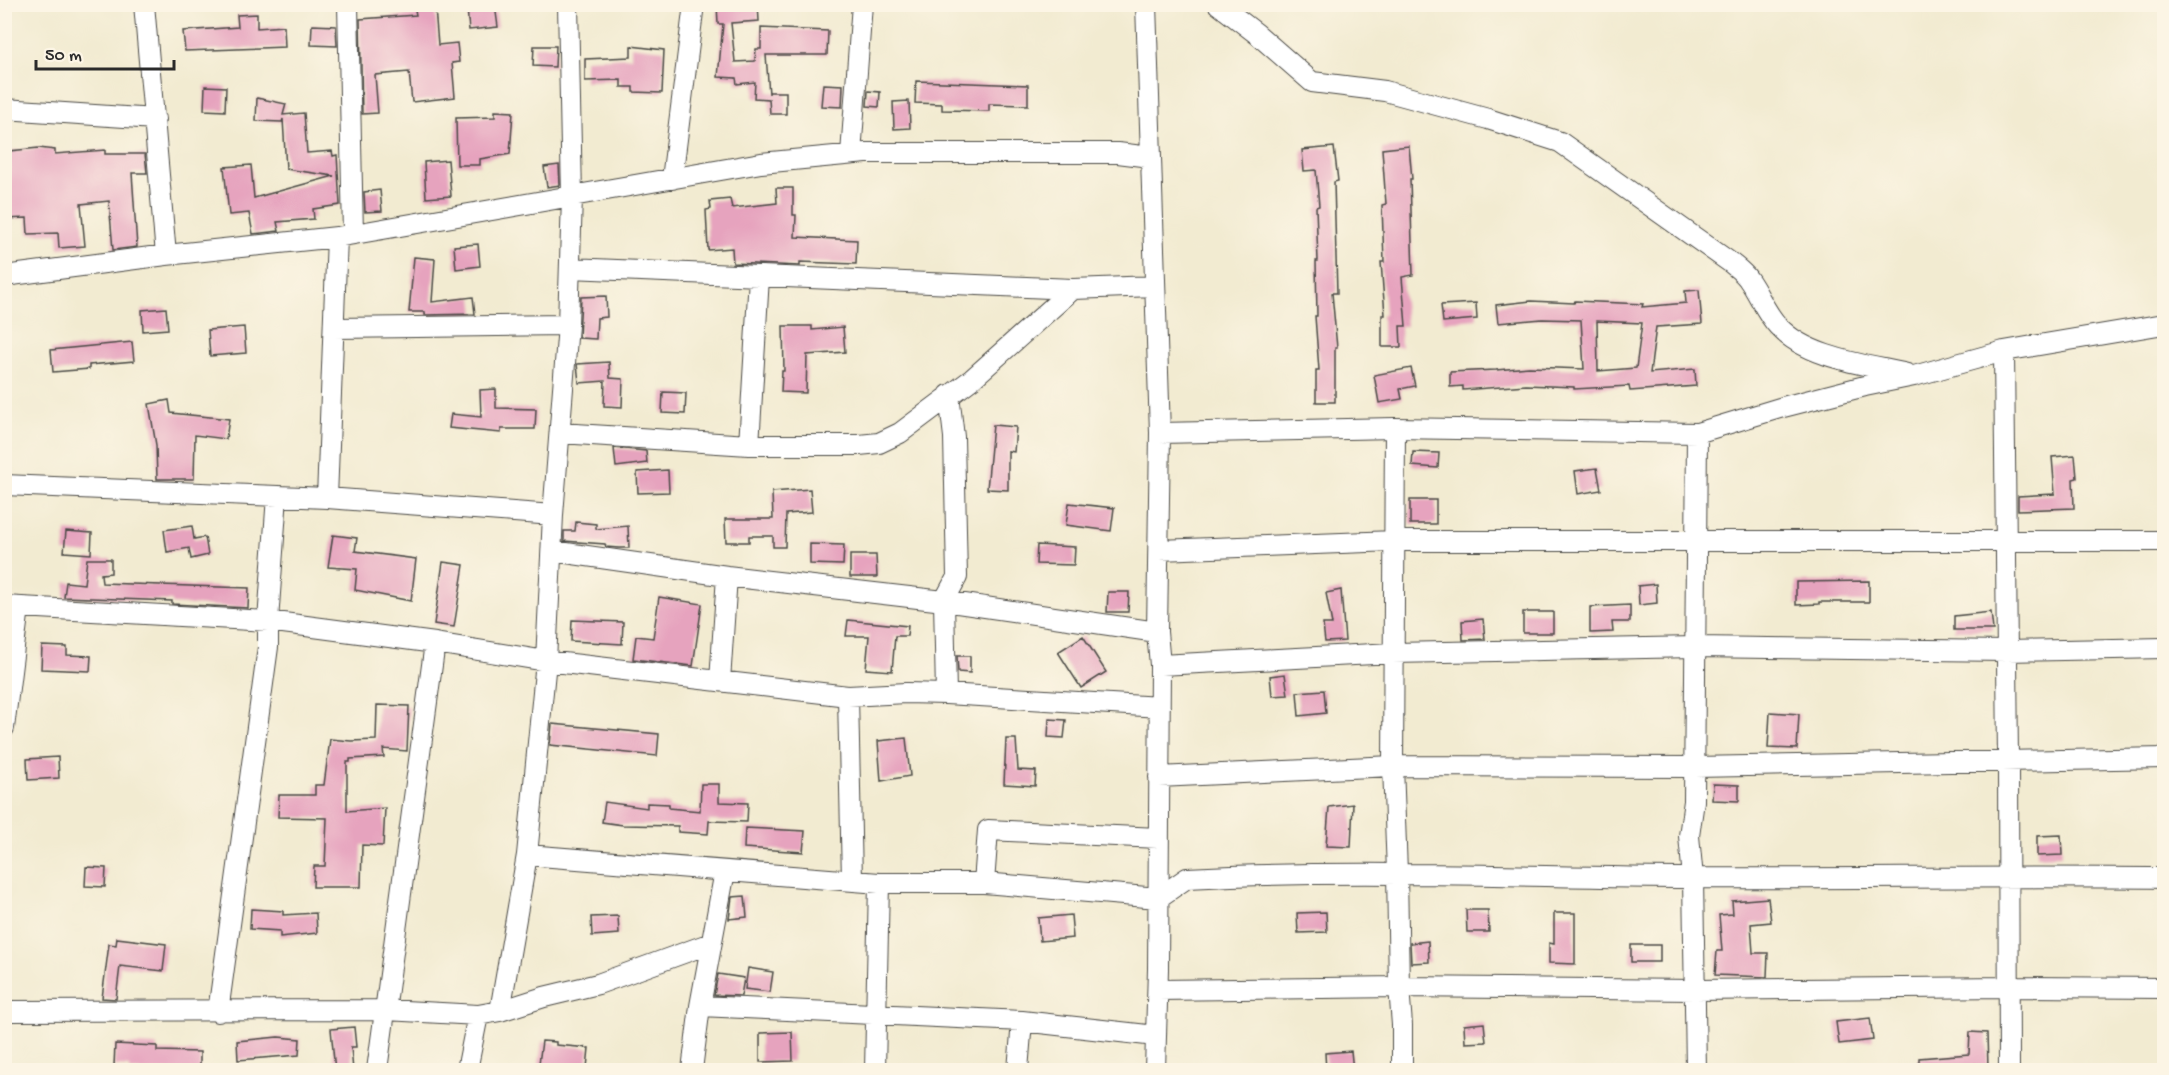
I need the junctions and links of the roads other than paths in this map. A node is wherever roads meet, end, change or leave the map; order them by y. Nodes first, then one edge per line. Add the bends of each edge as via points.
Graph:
1 (144, 4) edge
2 (348, 4) edge
3 (568, 4) edge
4 (694, 4) edge
5 (862, 4) edge
6 (1146, 4) edge
7 (1218, 4) edge
8 (4, 109) edge
9 (155, 119) junction
10 (851, 154) junction
11 (1150, 157) junction
12 (672, 179) junction
13 (572, 197) junction
14 (345, 236) junction
15 (166, 255) junction
16 (570, 268) junction
17 (4, 276) edge
18 (759, 277) junction
19 (1154, 286) junction
20 (1073, 289) junction
21 (2164, 324) edge
22 (568, 325) junction
23 (335, 328) junction
24 (2004, 351) junction
25 (1914, 376) junction
26 (949, 395) junction
27 (1395, 428) junction
28 (560, 433) junction
29 (1160, 433) junction
30 (1697, 433) junction
31 (749, 445) junction
32 (4, 485) edge
33 (277, 496) junction
34 (327, 498) junction
35 (553, 515) junction
36 (1697, 540) junction
37 (2006, 540) junction
38 (1394, 541) junction
39 (2164, 541) edge
40 (1159, 550) junction
41 (552, 551) junction
42 (727, 576) junction
43 (944, 601) junction
44 (12, 606) edge
45 (268, 621) junction
46 (1157, 632) junction
47 (435, 643) junction
48 (1696, 647) junction
49 (2164, 648) edge
50 (2007, 651) junction
51 (1393, 653) junction
52 (546, 661) junction
53 (1160, 665) junction
54 (720, 681) junction
55 (946, 694) junction
56 (848, 696) junction
57 (1160, 707) junction
58 (4, 728) edge
59 (2164, 758) edge
60 (2008, 760) junction
61 (1393, 766) junction
62 (1695, 767) junction
63 (1159, 777) junction
64 (1158, 838) junction
65 (527, 855) junction
66 (725, 871) junction
67 (1398, 872) junction
68 (2008, 876) junction
69 (1693, 878) junction
70 (2164, 878) edge
71 (852, 880) junction
72 (879, 883) junction
73 (984, 883) junction
74 (1158, 897) junction
75 (711, 943) junction
76 (1399, 987) junction
77 (2008, 987) junction
78 (2164, 988) edge
79 (1158, 990) junction
80 (1695, 990) junction
81 (700, 1006) junction
82 (386, 1010) junction
83 (4, 1011) edge
84 (500, 1011) junction
85 (218, 1012) junction
86 (875, 1014) junction
87 (478, 1015) junction
88 (1022, 1021) junction
89 (1156, 1036) junction
90 (377, 1071) edge
91 (467, 1071) edge
92 (692, 1071) edge
93 (875, 1071) edge
94 (1018, 1071) edge
95 (1155, 1071) edge
96 (1402, 1071) edge
97 (1696, 1071) edge
98 (2009, 1071) edge

1 - 9 street
2 - 14 street
3 - 13 street
4 - 12 street
5 - 10 street
6 - 11 street
7 - 25 street via 1312,82 1385,91 1560,142 1731,263 1747,277 1767,312 1791,338 1827,355
8 - 9 street
9 - 15 street
10 - 11 street via 1119,153
10 - 12 street via 760,163
11 - 19 street
12 - 13 street
13 - 14 street
13 - 16 street
14 - 15 street
14 - 23 street
15 - 17 street
16 - 18 street
16 - 22 street
18 - 20 street
18 - 31 street
19 - 20 street
19 - 29 street
20 - 26 street
21 - 24 street
22 - 23 street
22 - 28 street
23 - 34 street
24 - 25 street
24 - 37 street
25 - 30 street via 1864,386
26 - 31 street via 900,434 879,443
26 - 43 street via 954,437 957,577
27 - 29 street
27 - 30 street
27 - 38 street
28 - 31 street
28 - 35 street
29 - 40 street
30 - 36 street
32 - 33 street
33 - 34 street
33 - 45 street
34 - 35 street
35 - 41 street
36 - 37 street
36 - 38 street
36 - 48 street
37 - 39 street
37 - 50 street
38 - 40 street
38 - 51 street
40 - 46 street
41 - 42 street
41 - 52 street
42 - 43 street
42 - 54 street
43 - 46 street
43 - 55 street
44 - 45 street
44 - 58 street
45 - 47 street
45 - 85 street via 268,647
46 - 53 street
47 - 52 street
47 - 82 street
48 - 50 street
48 - 51 street
48 - 62 street
49 - 50 street
50 - 60 street
51 - 53 street
51 - 61 street
52 - 54 street
52 - 65 street
53 - 57 street
54 - 56 street
55 - 56 street
55 - 57 street
56 - 71 street
57 - 63 street
59 - 60 street
60 - 62 street
60 - 68 street
61 - 62 street
61 - 63 street
61 - 67 street
62 - 69 street via 1689,836
63 - 64 street
64 - 73 street via 988,830
64 - 74 street
65 - 66 street
65 - 84 street
66 - 71 street
66 - 75 street
67 - 69 street
67 - 74 street via 1187,878
67 - 76 street
68 - 69 street
68 - 70 street
68 - 77 street
69 - 80 street
71 - 72 street
72 - 73 street
72 - 86 street
73 - 74 street
74 - 79 street
75 - 81 street
75 - 84 street via 598,984
76 - 79 street
76 - 80 street
76 - 96 street
77 - 78 street
77 - 80 street
77 - 98 street
79 - 89 street
80 - 97 street
81 - 86 street
81 - 92 street
82 - 85 street
82 - 87 street
82 - 90 street
83 - 85 street
84 - 87 street
86 - 88 street
86 - 93 street
87 - 91 street
88 - 89 street
88 - 94 street
89 - 95 street

